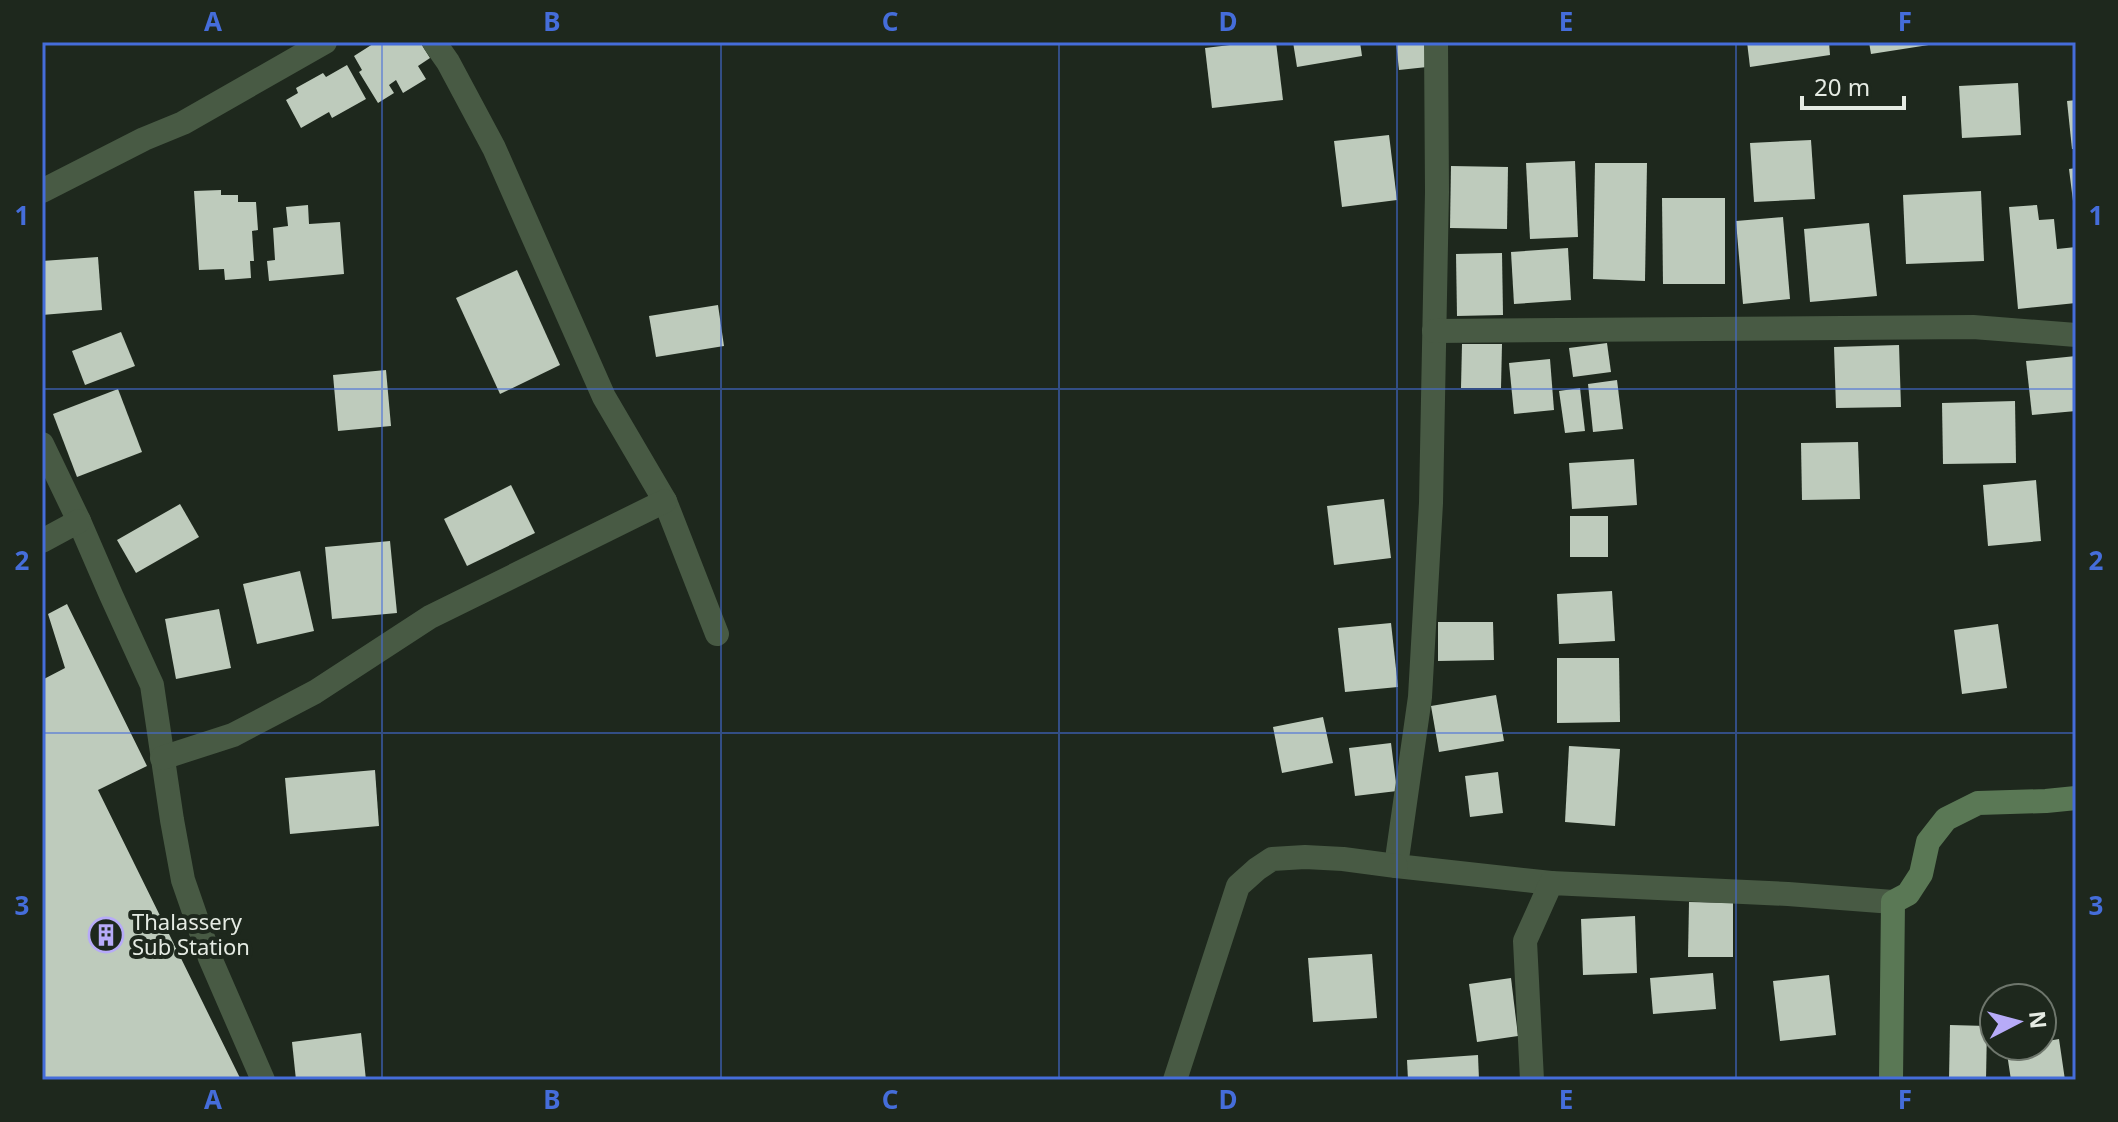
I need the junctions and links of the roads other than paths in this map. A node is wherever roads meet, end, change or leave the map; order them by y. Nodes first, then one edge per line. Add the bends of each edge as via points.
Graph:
1 (325, 42) edge
2 (434, 42) edge
3 (1436, 42) edge
4 (42, 191) edge
5 (1434, 331) junction
6 (2076, 335) edge
7 (42, 444) edge
8 (665, 501) junction
9 (79, 521) junction
10 (42, 541) edge
11 (717, 634) dead end
12 (162, 758) junction
13 (2076, 798) edge
14 (1396, 866) junction
15 (1551, 883) junction
16 (1893, 902) junction
17 (263, 1080) edge
18 (1175, 1080) edge
19 (1532, 1080) edge
20 (1891, 1080) edge

1 - 4 street via 183,123
2 - 8 street via 494,148 604,397
3 - 5 street
5 - 6 street via 1973,327
5 - 14 street via 1420,697
7 - 9 street
8 - 11 street
8 - 12 street via 430,617 315,692 233,735
9 - 10 street
9 - 12 street via 152,685
12 - 17 street via 183,880
13 - 16 street via 1978,803 1946,819 1928,842 1921,874 1908,894
14 - 15 street
14 - 18 street via 1343,859 1272,859 1238,886
15 - 16 street
15 - 19 street via 1525,941
16 - 20 street

